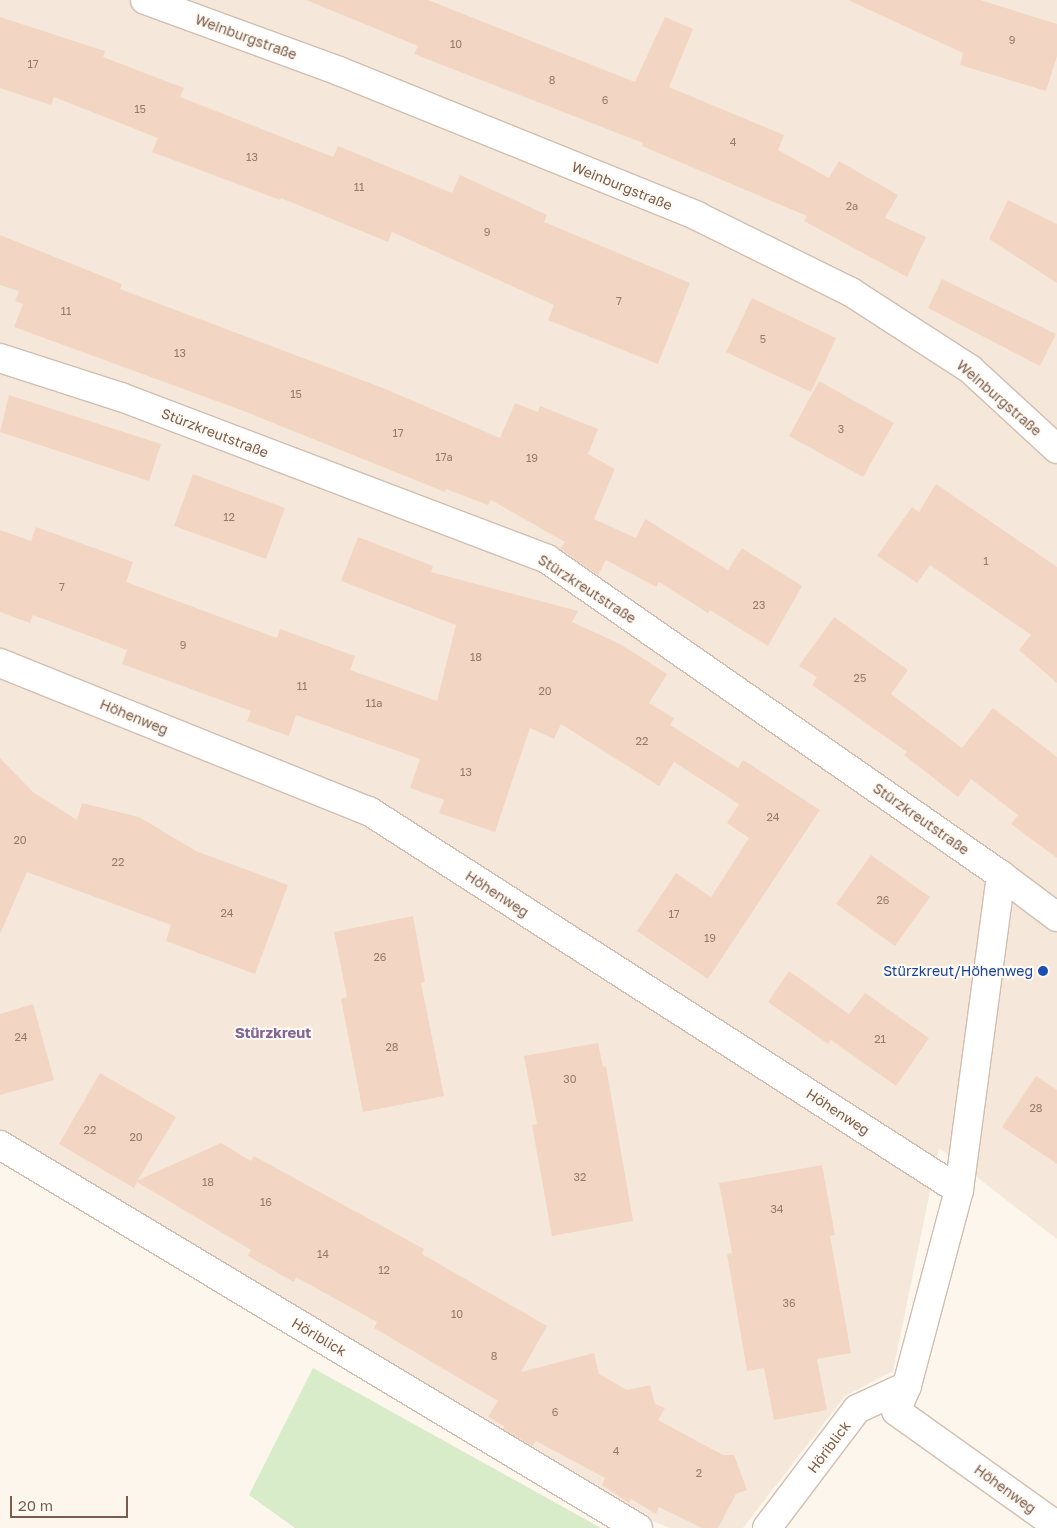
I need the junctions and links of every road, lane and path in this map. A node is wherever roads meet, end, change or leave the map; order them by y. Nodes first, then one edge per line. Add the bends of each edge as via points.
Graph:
1 (145, 0) edge
2 (0, 358) edge
3 (1057, 449) edge
4 (0, 663) edge
5 (1001, 875) junction
6 (1057, 917) edge
7 (0, 1145) edge
8 (959, 1190) junction
9 (908, 1386) junction
10 (1057, 1526) edge
11 (638, 1528) edge
12 (767, 1528) edge

1 - 3 street, Weinburgstraße via 339,71 697,216 851,292 970,369
2 - 5 street, Stürzkreutstraße via 121,397 546,559
4 - 8 street, Höhenweg via 368,812
5 - 6 street, Stürzkreutstraße
5 - 8 street, Höhenweg
7 - 11 street, Höriblick
8 - 9 street, Höhenweg
9 - 10 street, Höhenweg via 896,1410
9 - 12 street, Höriblick via 857,1409

